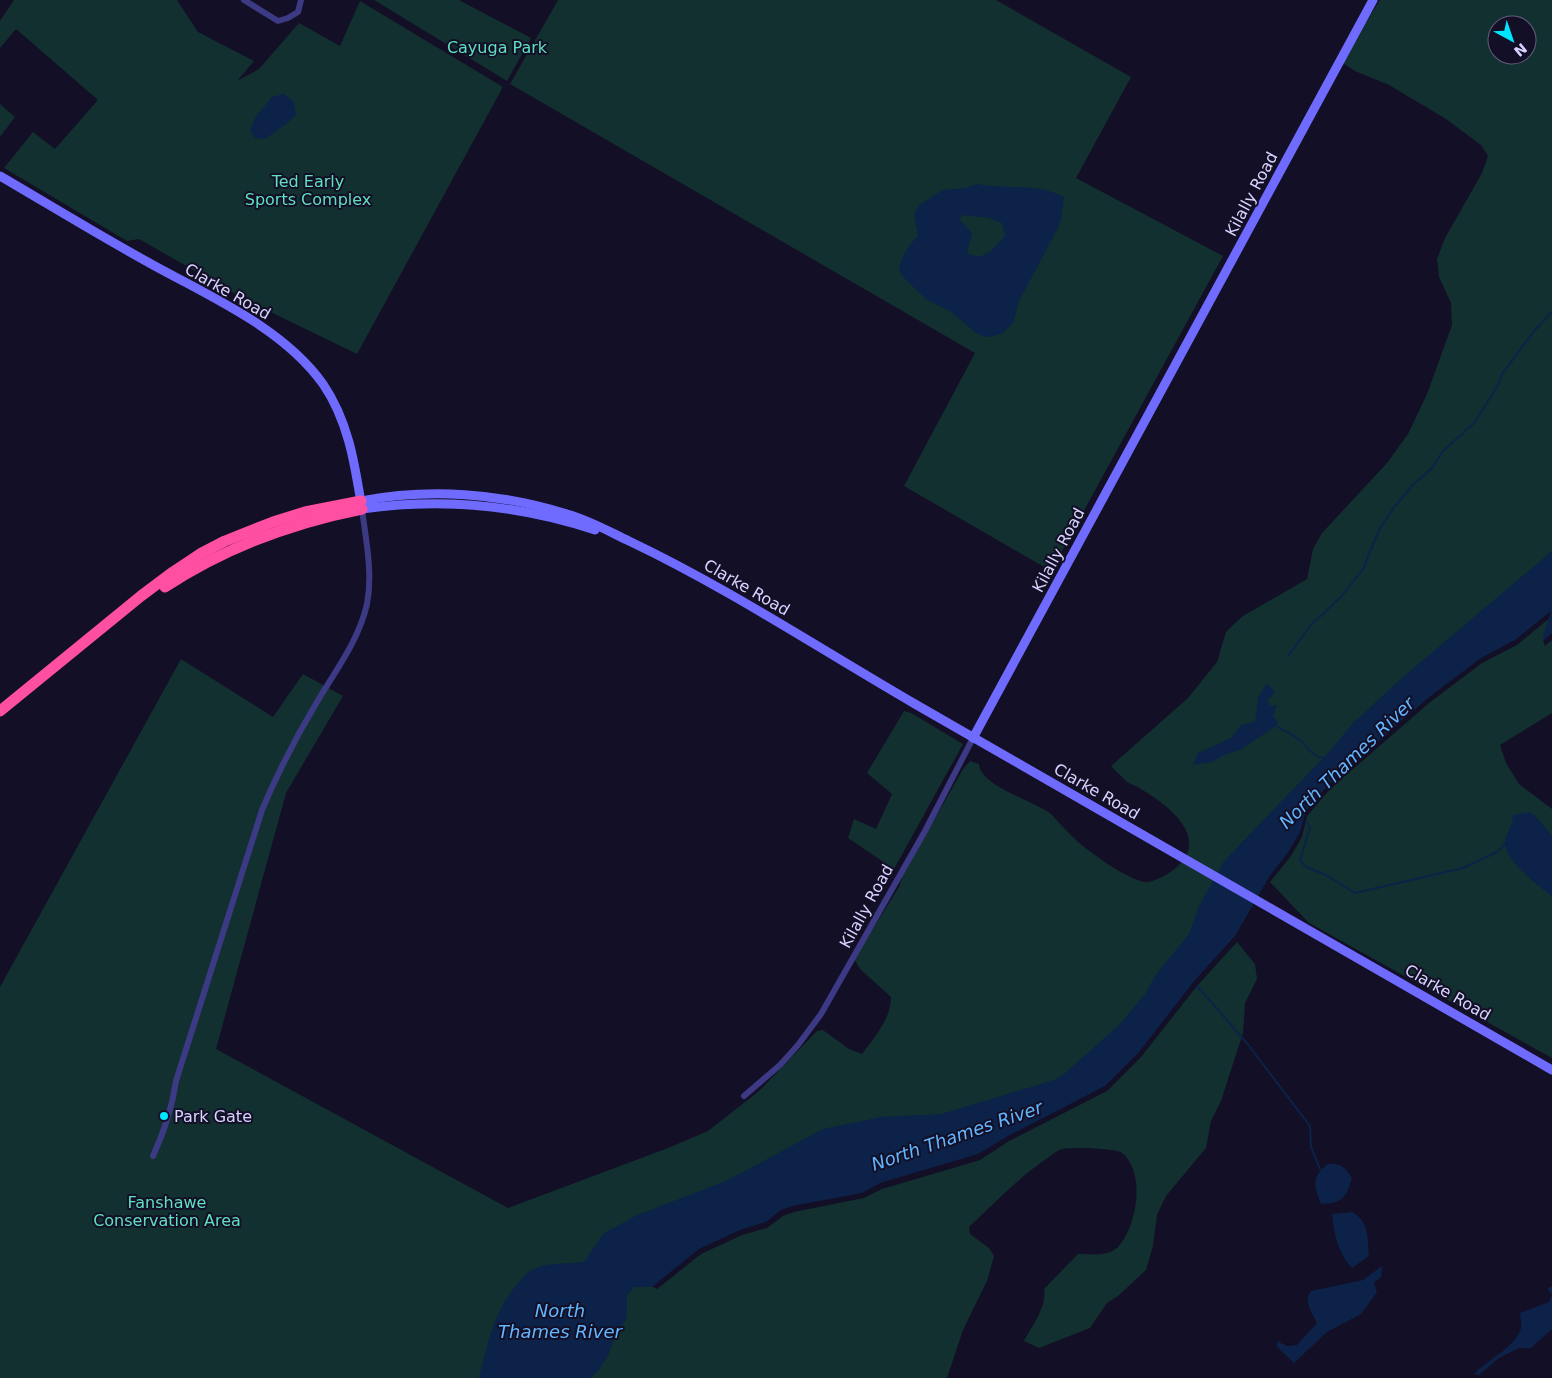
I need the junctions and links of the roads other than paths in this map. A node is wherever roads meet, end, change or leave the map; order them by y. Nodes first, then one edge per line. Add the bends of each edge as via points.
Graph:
1 (244, 0) edge
2 (301, 0) edge
3 (1373, 0) edge
4 (0, 176) edge
5 (361, 505) junction
6 (0, 711) edge
7 (973, 738) junction
8 (1552, 1070) edge
9 (744, 1096) dead end
10 (153, 1156) dead end

1 - 2 street via 278,21 298,12
3 - 7 main road, Kilally Road
4 - 5 main road, Clarke Road via 263,327 290,348 324,386 344,423
5 - 6 highway via 250,541 204,562 124,611
5 - 7 main road, Clarke Road via 462,504 499,508 568,521 626,540 704,579
5 - 10 street via 370,579 363,620 348,652 277,773 262,810 176,1081 173,1106
7 - 8 main road, Clarke Road
7 - 9 street, Kilally Road via 821,1014 780,1065

